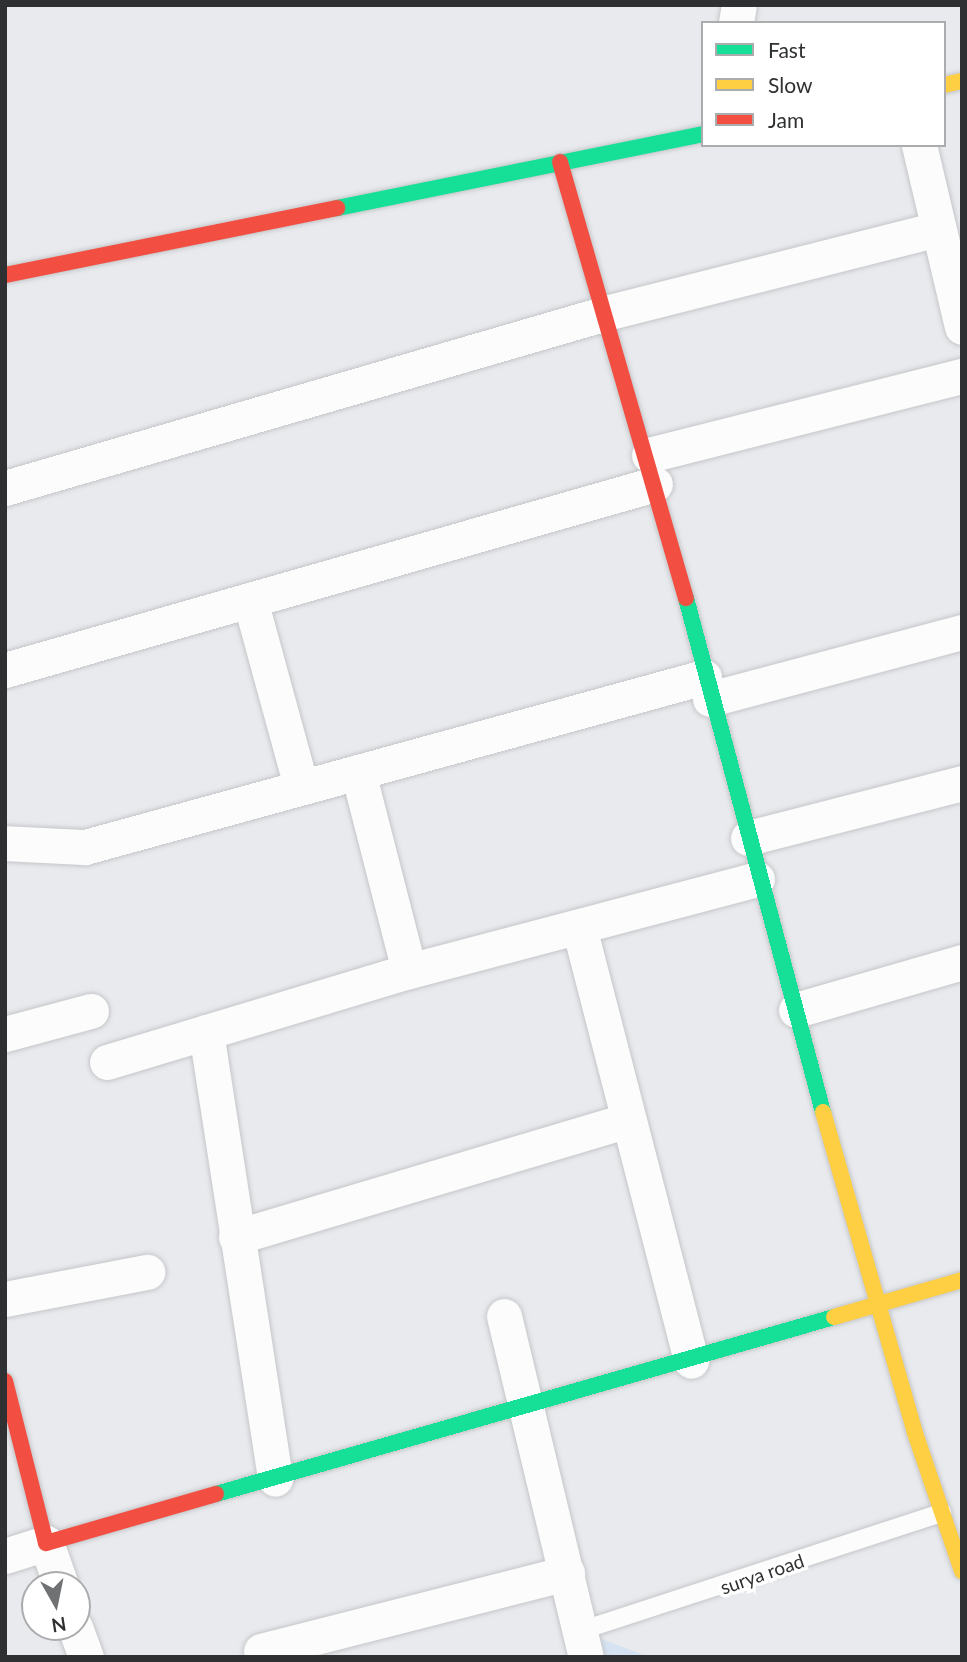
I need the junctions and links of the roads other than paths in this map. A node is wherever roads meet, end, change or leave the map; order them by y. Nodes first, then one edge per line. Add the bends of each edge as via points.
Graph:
1 (701, 134) edge
2 (919, 147) edge
3 (560, 162) junction
4 (938, 229) junction
5 (5, 275) edge
6 (606, 313) junction
7 (962, 327) edge
8 (962, 376) edge
9 (652, 469) junction
10 (5, 488) edge
11 (250, 600) junction
12 (962, 632) edge
13 (5, 670) edge
14 (707, 688) junction
15 (358, 772) junction
16 (301, 787) junction
17 (961, 787) edge
18 (748, 838) junction
19 (5, 843) edge
20 (757, 879) junction
21 (579, 927) junction
22 (962, 962) edge
23 (409, 971) junction
24 (796, 1010) junction
25 (91, 1011) dead end
26 (206, 1032) junction
27 (5, 1034) edge
28 (107, 1062) dead end
29 (625, 1121) junction
30 (236, 1237) junction
31 (147, 1272) dead end
32 (962, 1280) edge
33 (5, 1299) edge
34 (883, 1307) junction
35 (504, 1316) dead end
36 (691, 1362) junction
37 (5, 1381) edge
38 (528, 1407) junction
39 (275, 1479) junction
40 (942, 1513) junction
41 (46, 1543) junction
42 (5, 1556) edge
43 (56, 1571) edge
44 (962, 1571) edge
45 (567, 1573) junction
46 (583, 1644) edge
47 (261, 1651) dead end

1 - 3 street
2 - 4 street
3 - 5 street
3 - 6 street
4 - 6 street
4 - 7 street
6 - 9 street
6 - 10 street
8 - 9 street
9 - 11 street
9 - 14 street
11 - 13 street
11 - 16 street
12 - 14 street
14 - 15 street
14 - 18 street
15 - 16 street
15 - 23 street
16 - 19 street via 85,847
17 - 18 street
18 - 20 street
20 - 21 street
20 - 24 street
21 - 23 street
21 - 29 street
22 - 24 street
23 - 26 street
24 - 34 street
25 - 27 street
26 - 28 street
26 - 30 street
29 - 30 street
29 - 36 street
30 - 39 street
31 - 33 street
32 - 34 street
34 - 36 street
34 - 40 street
35 - 38 street
36 - 38 street
37 - 41 street
38 - 39 street
38 - 45 street
39 - 41 street
40 - 44 street
40 - 46 lane, surya road
41 - 42 street
41 - 43 street
45 - 46 street
45 - 47 street

